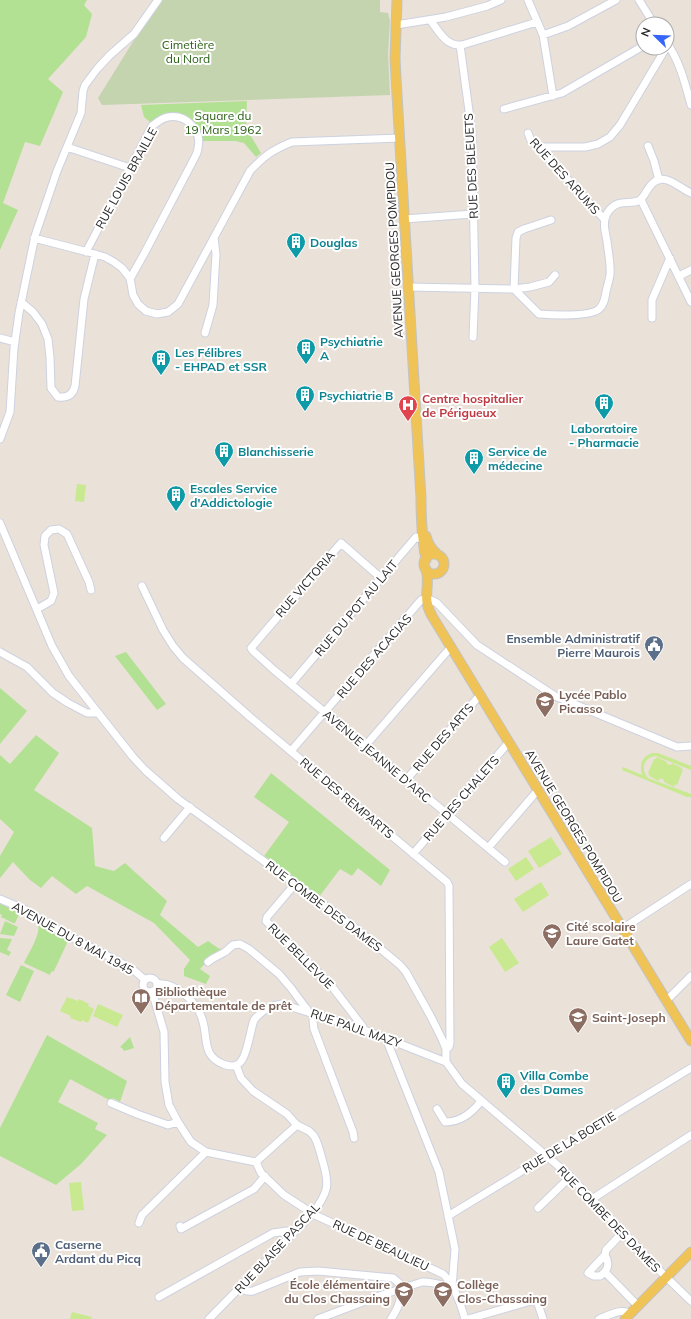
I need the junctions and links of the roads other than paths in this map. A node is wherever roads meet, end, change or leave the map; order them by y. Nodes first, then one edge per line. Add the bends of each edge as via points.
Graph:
1 (158, 0) edge
2 (397, 0) edge
3 (501, 0) edge
4 (528, 0) edge
5 (616, 0) edge
6 (639, 0) edge
7 (486, 3) edge
8 (649, 16) edge
9 (430, 20) junction
10 (537, 22) junction
11 (396, 25) junction
12 (543, 35) junction
13 (460, 45) junction
14 (635, 51) edge
15 (661, 56) edge
16 (675, 56) edge
17 (553, 96) junction
18 (691, 105) edge
19 (504, 109) dead end
20 (528, 133) dead end
21 (400, 138) junction
22 (648, 146) dead end
23 (67, 147) junction
24 (538, 147) junction
25 (130, 168) junction
26 (658, 180) junction
27 (691, 193) edge
28 (641, 200) junction
29 (473, 214) junction
30 (404, 219) junction
31 (604, 219) junction
32 (551, 220) dead end
33 (34, 238) junction
34 (214, 238) junction
35 (86, 252) junction
36 (95, 254) junction
37 (670, 258) junction
38 (691, 270) edge
39 (555, 275) dead end
40 (679, 276) junction
41 (130, 279) junction
42 (408, 287) junction
43 (475, 288) junction
44 (514, 289) junction
45 (21, 302) junction
46 (691, 302) edge
47 (652, 318) dead end
48 (205, 333) dead end
49 (473, 337) dead end
50 (0, 338) edge
51 (15, 342) junction
52 (0, 439) edge
53 (421, 498) junction
54 (0, 522) edge
55 (423, 540) junction
56 (438, 555) junction
57 (426, 565) junction
58 (436, 574) junction
59 (381, 578) junction
60 (142, 586) dead end
61 (91, 590) dead end
62 (428, 599) junction
63 (37, 608) junction
64 (451, 647) junction
65 (251, 648) joint
66 (0, 652) edge
67 (291, 684) junction
68 (480, 695) junction
69 (325, 712) junction
70 (97, 713) junction
71 (509, 742) junction
72 (365, 746) junction
73 (691, 746) edge
74 (291, 751) junction
75 (406, 780) junction
76 (538, 790) junction
77 (190, 807) junction
78 (447, 814) junction
79 (164, 838) dead end
80 (488, 848) junction
81 (413, 854) junction
82 (505, 862) dead end
83 (295, 884) junction
84 (691, 884) edge
85 (0, 899) edge
86 (622, 929) junction
87 (208, 962) dead end
88 (691, 976) edge
89 (145, 980) junction
90 (157, 984) junction
91 (152, 991) junction
92 (666, 1001) junction
93 (306, 1011) junction
94 (314, 1014) junction
95 (362, 1029) junction
96 (388, 1039) junction
97 (691, 1041) edge
98 (446, 1049) junction
99 (446, 1062) junction
100 (236, 1065) junction
101 (691, 1068) edge
102 (481, 1101) junction
103 (111, 1103) dead end
104 (437, 1109) dead end
105 (178, 1122) junction
106 (297, 1125) junction
107 (691, 1135) edge
108 (354, 1138) dead end
109 (206, 1152) junction
110 (546, 1156) junction
111 (256, 1162) junction
112 (265, 1176) junction
113 (570, 1177) junction
114 (592, 1200) junction
115 (538, 1208) dead end
116 (312, 1214) junction
117 (448, 1216) junction
118 (139, 1223) dead end
119 (180, 1226) dead end
120 (623, 1232) junction
121 (293, 1234) junction
122 (691, 1252) edge
123 (605, 1255) junction
124 (605, 1272) junction
125 (666, 1277) junction
126 (240, 1288) junction
127 (401, 1288) junction
128 (452, 1288) junction
129 (159, 1297) dead end
130 (691, 1301) edge
131 (638, 1306) junction
132 (628, 1316) edge
133 (209, 1319) edge
134 (318, 1319) edge
135 (391, 1319) edge
136 (467, 1319) edge
137 (543, 1319) edge
138 (599, 1319) edge

1 - 23 street via 134,34 105,60 85,85 81,114
2 - 11 main road, AVENUE GEORGES POMPIDOU
3 - 7 street
4 - 10 street
5 - 12 street via 568,26
6 - 8 street
7 - 9 street via 446,18
9 - 11 street
9 - 13 street via 446,41
10 - 12 street
10 - 13 street
11 - 21 main road, AVENUE GEORGES POMPIDOU via 395,65
12 - 17 street
13 - 29 street, RUE DES BLEUETS via 472,133
14 - 17 street
15 - 24 street via 610,137 598,144 585,147
16 - 18 street
17 - 19 street
20 - 24 street, RUE DES ARUMS via 531,141
21 - 30 main road, AVENUE GEORGES POMPIDOU
21 - 34 street via 292,142 276,148 250,171
22 - 26 street
23 - 25 street
23 - 33 street
24 - 31 street, RUE DES ARUMS
25 - 35 street, RUE LOUIS BRAILLE
25 - 41 street, RUE LOUIS BRAILLE via 152,126 158,121 168,117 179,117 195,128 198,148 195,157
26 - 27 street via 670,181
26 - 28 street via 651,184
28 - 31 street via 616,204 608,210
28 - 37 street
29 - 30 street
29 - 43 street, RUE DES BLEUETS
30 - 42 main road, AVENUE GEORGES POMPIDOU
31 - 44 street via 610,274 604,304 599,309 591,313 539,314
32 - 44 street via 518,232
33 - 35 street
33 - 45 street
34 - 41 street via 178,304 168,312 157,314 146,311 133,295
34 - 48 street via 216,254 213,305
35 - 36 street
36 - 41 street via 114,262
36 - 45 street via 84,299 74,392 70,396 58,397 51,388 48,339 42,324
37 - 40 street
37 - 47 street via 652,300
38 - 40 street
39 - 44 street via 549,282
40 - 46 street
42 - 43 street
42 - 53 main road, AVENUE GEORGES POMPIDOU
43 - 44 street
43 - 49 street, RUE DES BLEUETS
45 - 51 street
50 - 51 street
51 - 52 street via 10,412
53 - 55 main road, AVENUE GEORGES POMPIDOU
53 - 56 main road, AVENUE GEORGES POMPIDOU via 428,544
54 - 63 street, RUE COMBE DES DAMES
55 - 57 main road, AVENUE GEORGES POMPIDOU
55 - 59 street, RUE DU POT AU LAIT via 416,537
56 - 57 main road via 432,555
56 - 58 main road via 444,561 444,566
57 - 58 main road via 430,573
57 - 62 main road, AVENUE GEORGES POMPIDOU
58 - 62 main road, AVENUE GEORGES POMPIDOU
59 - 65 street, RUE VICTORIA via 341,543
59 - 67 street, RUE DU POT AU LAIT
60 - 74 street, RUE DES REMPARTS via 163,630 177,652
61 - 63 street via 67,534 59,529 51,530 45,536 44,545 54,593 51,601
62 - 64 main road, AVENUE GEORGES POMPIDOU via 428,608
62 - 69 street, RUE DES ACACIAS via 421,600
62 - 73 street via 441,606 477,645 555,696 677,746
63 - 70 street, RUE COMBE DES DAMES via 52,646 68,676
64 - 68 main road, AVENUE GEORGES POMPIDOU
64 - 72 street
65 - 67 street, AVENUE JEANNE D'ARC
66 - 70 street via 27,667 53,693 68,703 87,713
67 - 69 street, AVENUE JEANNE D'ARC
68 - 71 main road, AVENUE GEORGES POMPIDOU
68 - 75 street, RUE DES ARTS
69 - 72 street, AVENUE JEANNE D'ARC
69 - 74 street, RUE DES ACACIAS
70 - 77 street, RUE COMBE DES DAMES via 145,770
71 - 76 main road, AVENUE GEORGES POMPIDOU
71 - 78 street, RUE DES CHALETS
72 - 75 street, AVENUE JEANNE D'ARC
74 - 81 street, RUE DES REMPARTS
75 - 78 street, AVENUE JEANNE D'ARC
76 - 80 street
76 - 86 main road, AVENUE GEORGES POMPIDOU
77 - 79 street
77 - 83 street, RUE COMBE DES DAMES
78 - 80 street, AVENUE JEANNE D'ARC
78 - 81 street, RUE DES CHALETS
80 - 82 street, AVENUE JEANNE D'ARC
81 - 98 street, RUE DES REMPARTS via 449,886 450,1043
83 - 95 street, RUE BELLEVUE via 266,921 330,984
83 - 98 street, RUE COMBE DES DAMES via 358,930 400,965 431,1017
84 - 86 street
85 - 89 street, AVENUE DU 8 MAI 1945 via 26,910 61,932 118,961
86 - 92 main road, AVENUE GEORGES POMPIDOU
87 - 93 street via 233,945 240,944 249,948 291,988
88 - 92 street
89 - 90 street via 153,978
89 - 91 street via 145,988
90 - 91 street via 157,988
90 - 100 street via 170,987 190,999 202,1018 207,1046 212,1057 228,1066
91 - 105 street via 164,1032 167,1097
92 - 97 main road, AVENUE GEORGES POMPIDOU
93 - 94 street, RUE PAUL MAZY
93 - 100 street, RUE PAUL MAZY via 282,1004 269,1006 263,1010 254,1020 242,1061
94 - 95 street, RUE PAUL MAZY
94 - 108 street via 314,1029
95 - 96 street, RUE PAUL MAZY
96 - 99 street, RUE PAUL MAZY
96 - 117 street via 439,1172
98 - 99 street, RUE COMBE DES DAMES
99 - 102 street, RUE COMBE DES DAMES via 462,1084
100 - 106 street, RUE BLAISE PASCAL via 241,1078 253,1091 287,1114
101 - 110 street, RUE DE LA BOETIE
102 - 104 street via 467,1116 451,1122 444,1122
102 - 110 street, RUE COMBE DES DAMES
103 - 105 street via 168,1125
105 - 109 street via 191,1142
106 - 111 street
106 - 116 street, RUE BLAISE PASCAL via 314,1136 327,1176 326,1192
107 - 114 street
109 - 111 street
109 - 118 street via 142,1215
110 - 113 street, RUE COMBE DES DAMES
110 - 117 street, RUE DE LA BOETIE
111 - 112 street, RUE DE BEAULIEU via 260,1172
112 - 116 street, RUE DE BEAULIEU via 286,1198
112 - 119 street via 254,1189 182,1229
113 - 114 street, RUE COMBE DES DAMES
113 - 115 street
114 - 120 street, RUE COMBE DES DAMES
116 - 121 street, RUE BLAISE PASCAL
116 - 128 street, RUE DE BEAULIEU via 443,1274
117 - 128 street via 455,1249
120 - 123 street via 606,1250
120 - 125 street, RUE COMBE DES DAMES
121 - 126 street, RUE BLAISE PASCAL
121 - 129 street via 287,1231 273,1232
122 - 125 main road
123 - 124 street via 608,1261
123 - 124 street via 588,1273 597,1276
124 - 131 street
125 - 130 street, RUE COMBE DES DAMES
125 - 131 main road
126 - 127 street via 248,1292 253,1291 300,1272 318,1271 393,1278 398,1281
126 - 133 street, RUE BLAISE PASCAL
127 - 128 street via 429,1281
127 - 134 street
127 - 135 street via 401,1301
128 - 136 street, RUE DE BEAULIEU
131 - 132 main road
132 - 138 street via 628,1312 622,1311
136 - 137 street via 532,1301 538,1304

